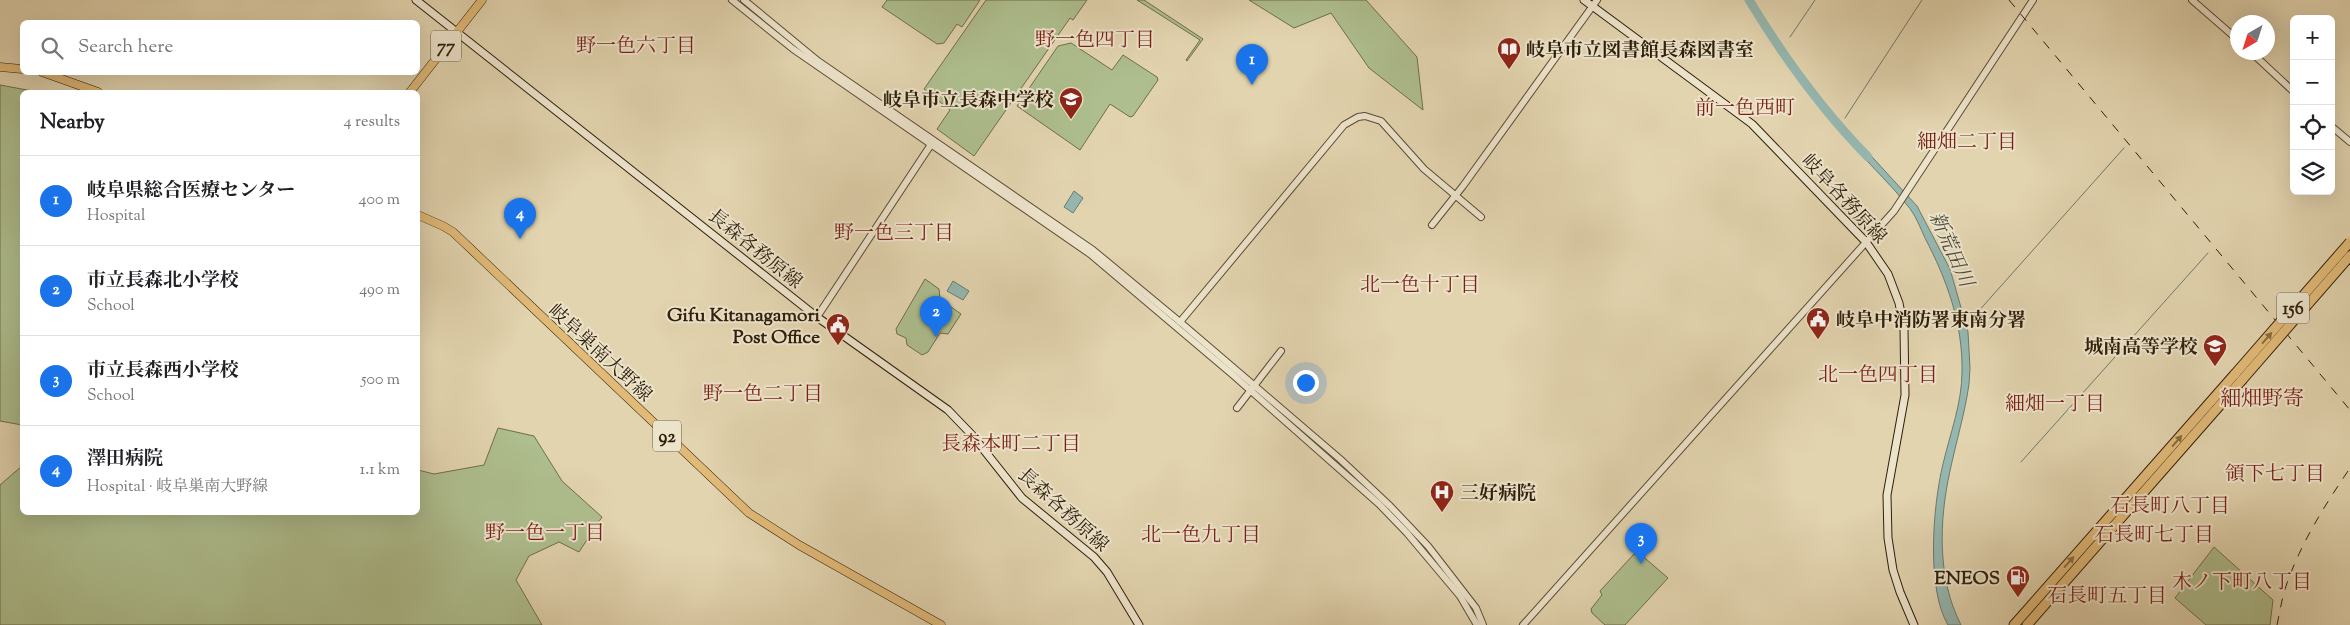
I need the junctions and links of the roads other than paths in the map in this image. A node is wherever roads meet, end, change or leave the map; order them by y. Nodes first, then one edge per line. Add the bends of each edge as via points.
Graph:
1 (416, 0) edge
2 (482, 0) edge
3 (732, 0) edge
4 (744, 0) edge
5 (1584, 0) edge
6 (2033, 0) edge
7 (2192, 0) edge
8 (1595, 3) edge
9 (457, 32) junction
10 (2230, 33) edge
11 (2260, 60) edge
12 (0, 67) edge
13 (20, 69) edge
14 (50, 75) edge
15 (2290, 88) edge
16 (92, 90) edge
17 (412, 90) edge
18 (2335, 129) edge
19 (2350, 142) edge
20 (932, 143) junction
21 (1456, 196) junction
22 (420, 216) edge
23 (1481, 217) dead end
24 (1432, 225) dead end
25 (1866, 242) junction
26 (2350, 242) edge
27 (2350, 256) edge
28 (817, 317) junction
29 (1180, 322) junction
30 (1281, 352) dead end
31 (2239, 377) junction
32 (1252, 388) junction
33 (1237, 408) dead end
34 (941, 625) edge
35 (1139, 625) edge
36 (1477, 625) edge
37 (1483, 625) edge
38 (1523, 625) edge
39 (1914, 625) edge
40 (2014, 625) edge
41 (2028, 625) edge

1 - 9 main road, 長森各務原線
2 - 9 main road, 77
3 - 20 street via 793,49
4 - 20 street via 818,61
5 - 8 main road, 岐阜各務原線
6 - 25 street via 1908,191
7 - 10 street
8 - 21 street
8 - 25 main road, 岐阜各務原線 via 1752,124
9 - 17 main road, 77
9 - 28 main road, 長森各務原線
11 - 15 street
12 - 13 main road
14 - 16 main road
18 - 19 street
20 - 28 street
20 - 29 street via 1093,250
20 - 32 street via 1090,254
21 - 23 street
21 - 24 street
21 - 29 street via 1414,159 1381,122 1365,116 1353,119 1315,159
22 - 34 main road, 岐阜巣南大野線 / 92 via 453,232 749,513
25 - 38 street
25 - 39 main road, 岐阜各務原線 via 1894,286 1904,329 1904,395 1887,495 1887,521 1893,570
31 -> 26 highway, 156, bridge
27 - 31 highway, 156, bridge
28 - 35 main road, 長森各務原線 via 948,410 964,425 1022,498 1094,556
29 - 32 street
30 - 32 street
40 -> 31 highway, 156
31 - 41 highway, 156
32 - 33 street
32 - 36 street via 1407,533 1460,596
32 - 37 street via 1340,459 1412,528 1476,608

